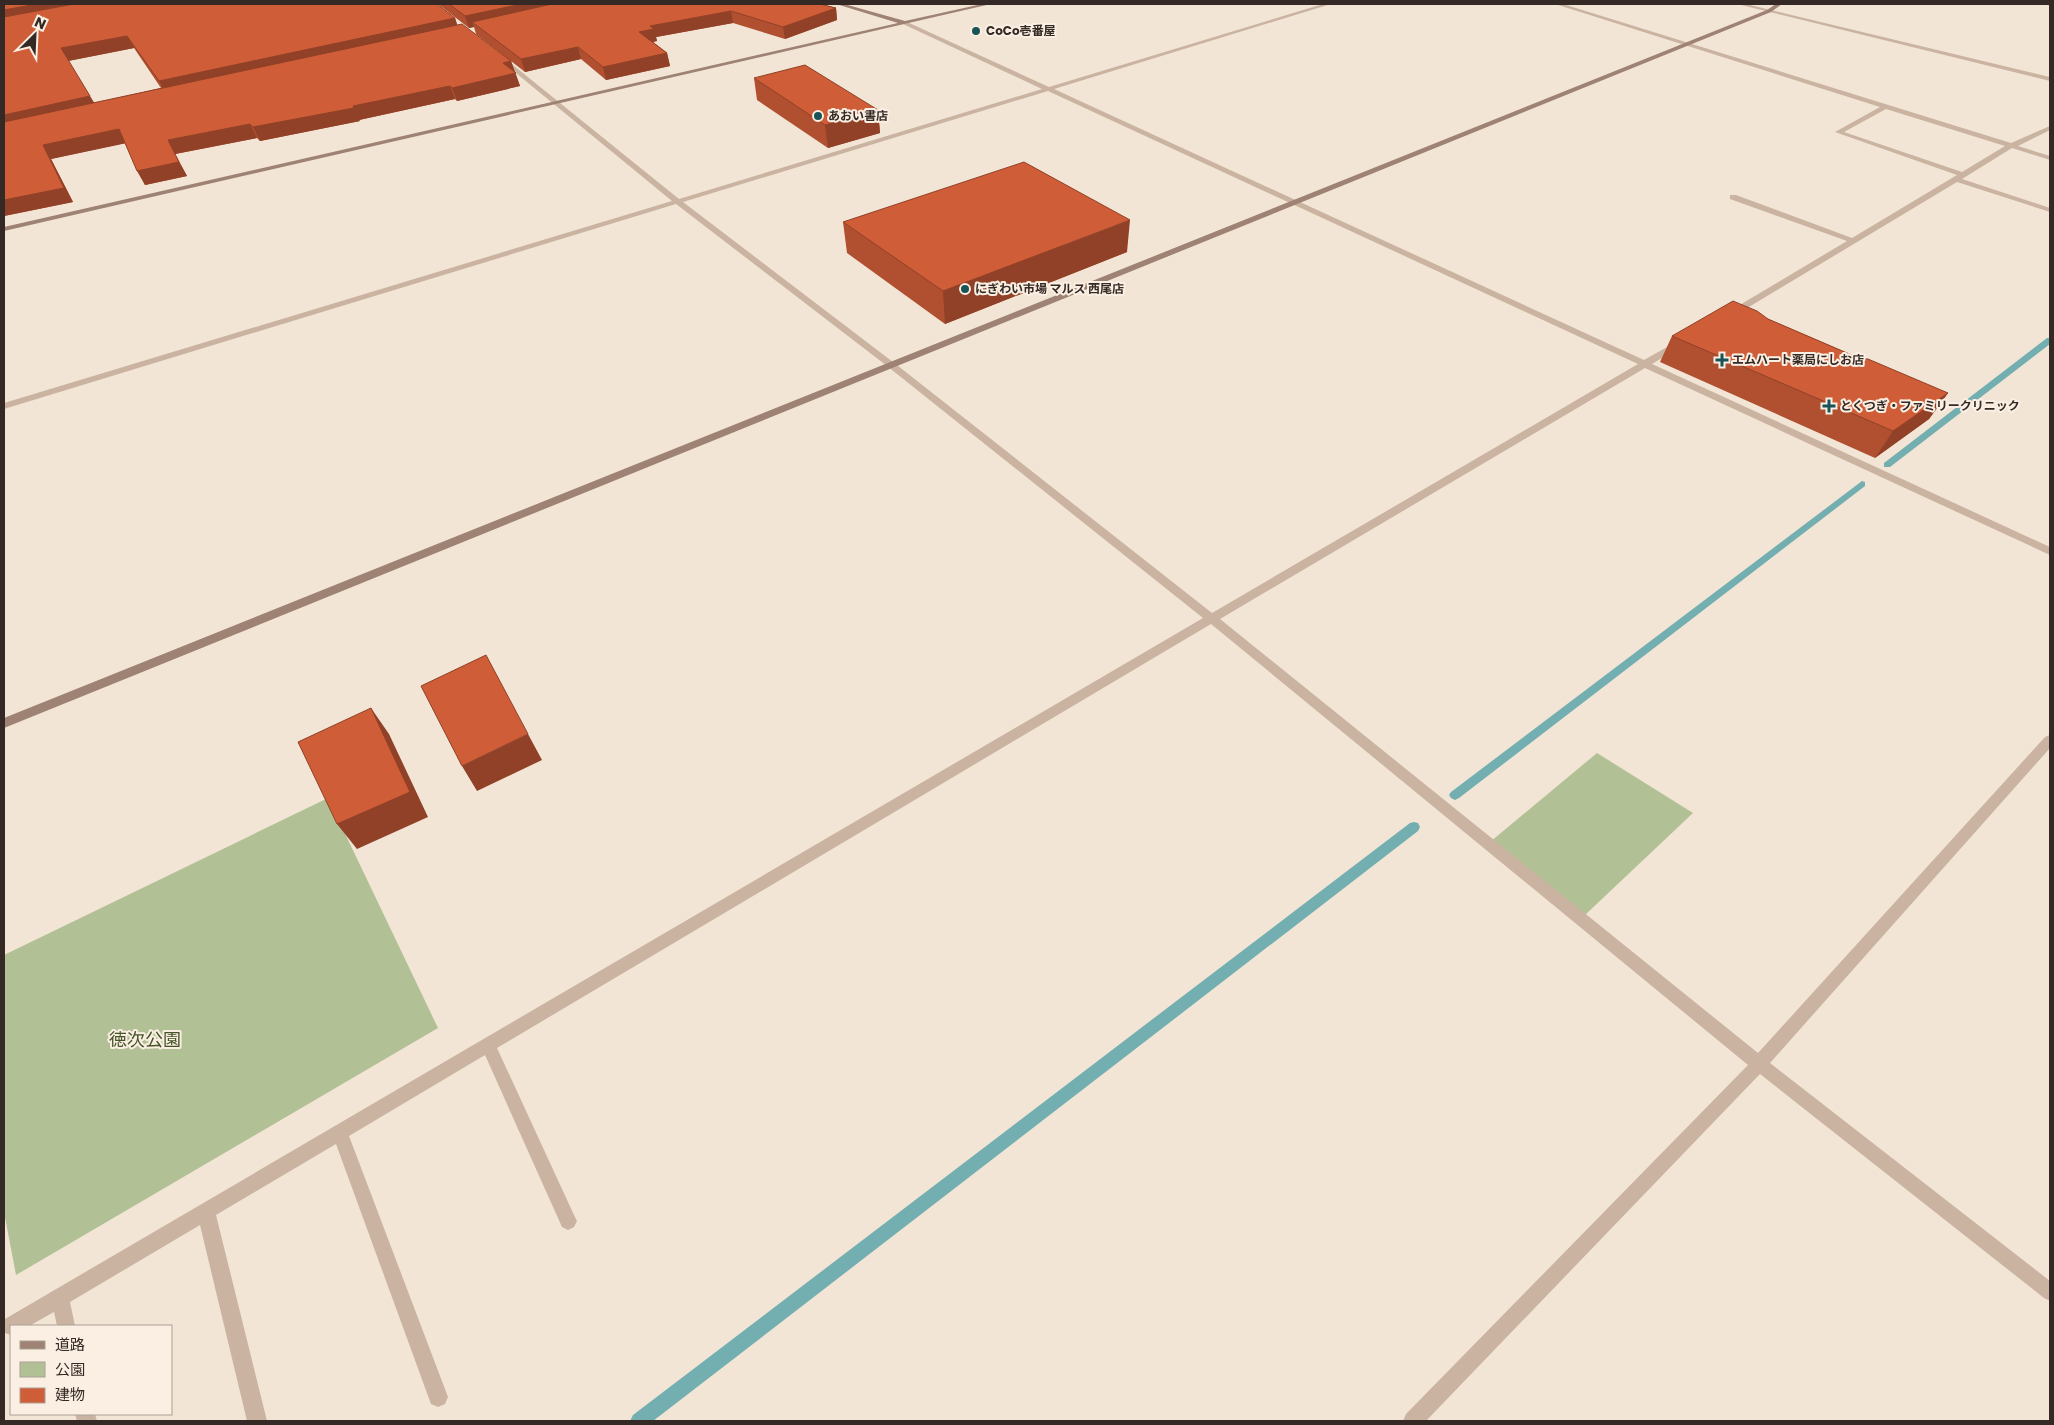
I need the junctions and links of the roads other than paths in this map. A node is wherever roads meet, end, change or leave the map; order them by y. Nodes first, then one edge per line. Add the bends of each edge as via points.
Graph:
1 (839, 4) edge
2 (988, 4) edge
3 (1328, 4) edge
4 (1558, 4) edge
5 (1740, 4) edge
6 (1779, 4) edge
7 (1769, 11) junction
8 (905, 23) junction
9 (1686, 44) junction
10 (498, 55) edge
11 (2050, 79) edge
12 (1048, 89) junction
13 (558, 102) junction
14 (1886, 106) junction
15 (2050, 128) edge
16 (2011, 146) junction
17 (2050, 158) edge
18 (1960, 177) junction
19 (1733, 197) dead end
20 (1294, 201) junction
21 (678, 202) junction
22 (2050, 210) edge
23 (4, 229) edge
24 (1852, 241) junction
25 (1727, 320) edge
26 (1686, 340) edge
27 (1646, 363) junction
28 (890, 364) junction
29 (4, 406) edge
30 (2050, 551) edge
31 (1211, 618) junction
32 (4, 723) edge
33 (2050, 740) edge
34 (488, 1045) junction
35 (1759, 1064) junction
36 (340, 1132) junction
37 (206, 1212) junction
38 (568, 1221) dead end
39 (2050, 1292) edge
40 (60, 1298) junction
41 (14, 1325) edge
42 (66, 1325) edge
43 (438, 1397) dead end
44 (257, 1421) edge
45 (1414, 1421) edge

1 - 8 street
2 - 8 street
3 - 12 street
4 - 9 street
5 - 7 street
6 - 7 street
7 - 9 street
7 - 11 street
8 - 12 street
8 - 13 street
9 - 14 street
9 - 20 street
10 - 13 street
12 - 20 street
12 - 21 street
13 - 21 street
13 - 23 street
14 - 16 street
14 - 18 street via 1838,132
15 - 16 street
16 - 17 street
16 - 18 street
18 - 22 street
18 - 24 street
19 - 24 street
20 - 27 street
20 - 28 street
21 - 28 street
21 - 29 street
24 - 25 street
26 - 27 street
27 - 30 street
27 - 31 street
28 - 31 street
28 - 32 street
31 - 34 street
31 - 35 street
33 - 35 street
34 - 36 street
34 - 38 street
35 - 39 street
35 - 45 street
36 - 37 street
36 - 43 street
37 - 40 street
37 - 44 street
40 - 41 street
40 - 42 street

